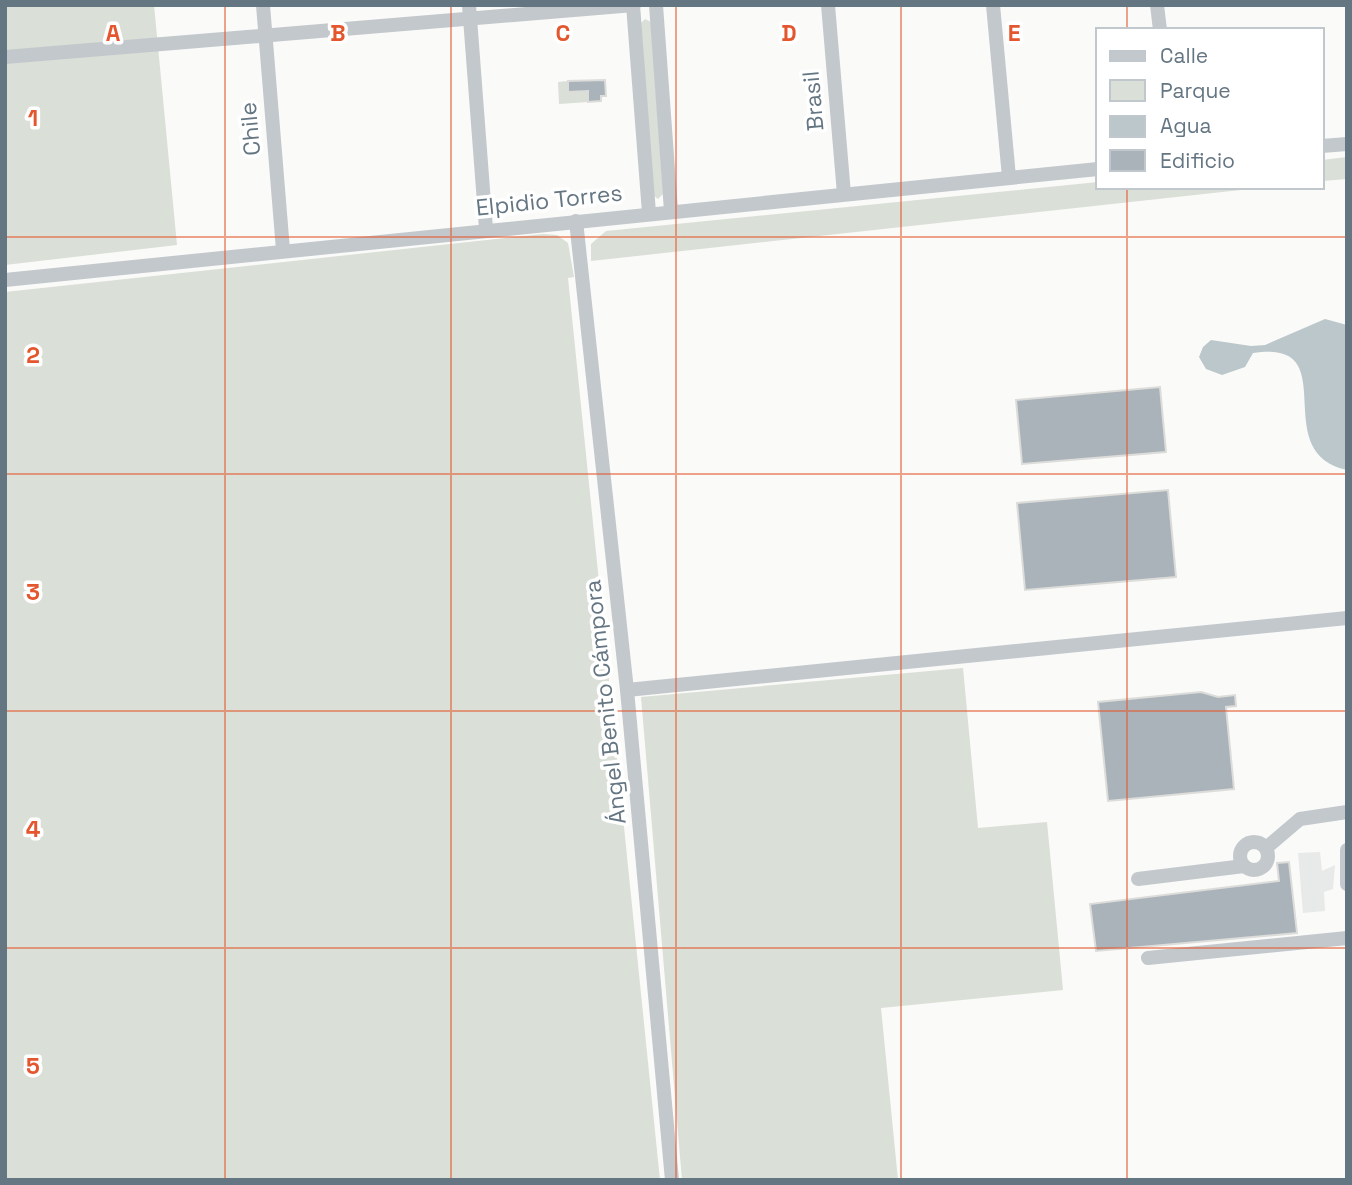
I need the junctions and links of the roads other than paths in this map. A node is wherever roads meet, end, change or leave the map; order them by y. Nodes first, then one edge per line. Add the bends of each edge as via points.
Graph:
1 (263, 5) edge
2 (634, 5) edge
3 (656, 5) edge
4 (828, 5) edge
5 (993, 5) edge
6 (1157, 5) edge
7 (470, 12) edge
8 (1160, 28) edge
9 (265, 36) junction
10 (5, 57) edge
11 (1347, 144) edge
12 (1324, 146) edge
13 (1096, 169) edge
14 (1009, 177) junction
15 (844, 194) junction
16 (671, 211) junction
17 (649, 213) junction
18 (576, 220) junction
19 (486, 229) junction
20 (283, 250) junction
21 (5, 280) edge
22 (1347, 618) edge
23 (627, 690) junction
24 (1347, 813) edge
25 (1266, 848) junction
26 (1347, 850) edge
27 (1244, 866) junction
28 (1138, 879) dead end
29 (1347, 884) edge
30 (1347, 938) edge
31 (1148, 958) dead end
32 (672, 1180) edge

1 - 9 street, Chile
2 - 7 street
2 - 17 street
3 - 16 street
4 - 15 street, Brasil
5 - 14 street
6 - 8 street
7 - 9 street
7 - 19 street
9 - 10 street
9 - 20 street, Chile
11 - 12 street
13 - 14 street, Elpidio Torres
14 - 15 street, Elpidio Torres
15 - 16 street, Elpidio Torres
16 - 17 street, Elpidio Torres
17 - 18 street, Elpidio Torres
18 - 19 street, Elpidio Torres
18 - 23 street, Ángel Benito Cámpora
19 - 20 street, Elpidio Torres
20 - 21 street, Elpidio Torres
22 - 23 street
23 - 32 street, Ángel Benito Cámpora
24 - 25 street via 1300,819
25 - 27 street via 1259,842 1246,844 1240,856
25 - 27 street via 1269,868 1253,871
26 - 29 street
27 - 28 street
30 - 31 street

